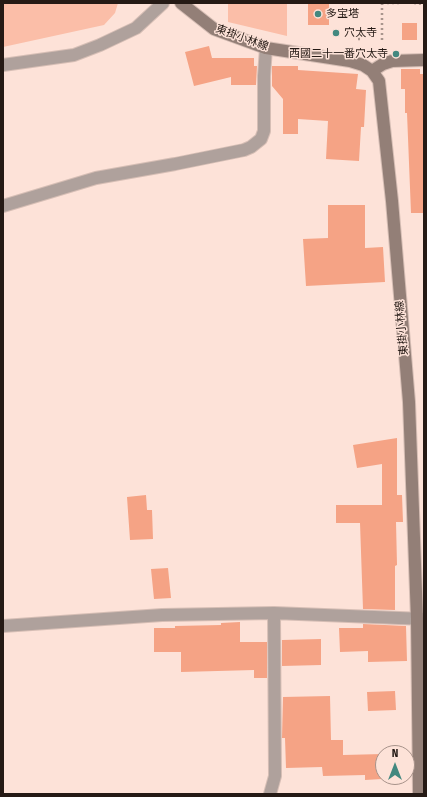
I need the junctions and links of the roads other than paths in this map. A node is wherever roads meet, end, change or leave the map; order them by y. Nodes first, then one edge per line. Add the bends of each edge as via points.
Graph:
1 (163, 3) edge
2 (181, 3) edge
3 (266, 48) junction
4 (424, 60) edge
5 (3, 65) edge
6 (372, 71) junction
7 (3, 206) edge
8 (274, 613) junction
9 (421, 619) edge
10 (3, 626) edge
11 (270, 794) edge
12 (419, 794) edge

1 - 5 street via 136,28 100,45 74,55
2 - 3 main road, 東掛小林線 via 214,29
3 - 6 main road, 東掛小林線 via 350,61
3 - 7 street via 264,131 261,139 251,147 96,178
4 - 6 main road via 392,60
6 - 9 main road, 東掛小林線 via 379,81 381,96 409,402
8 - 9 street
8 - 10 street via 162,615
8 - 11 street via 275,776
9 - 12 main road, 東掛小林線

